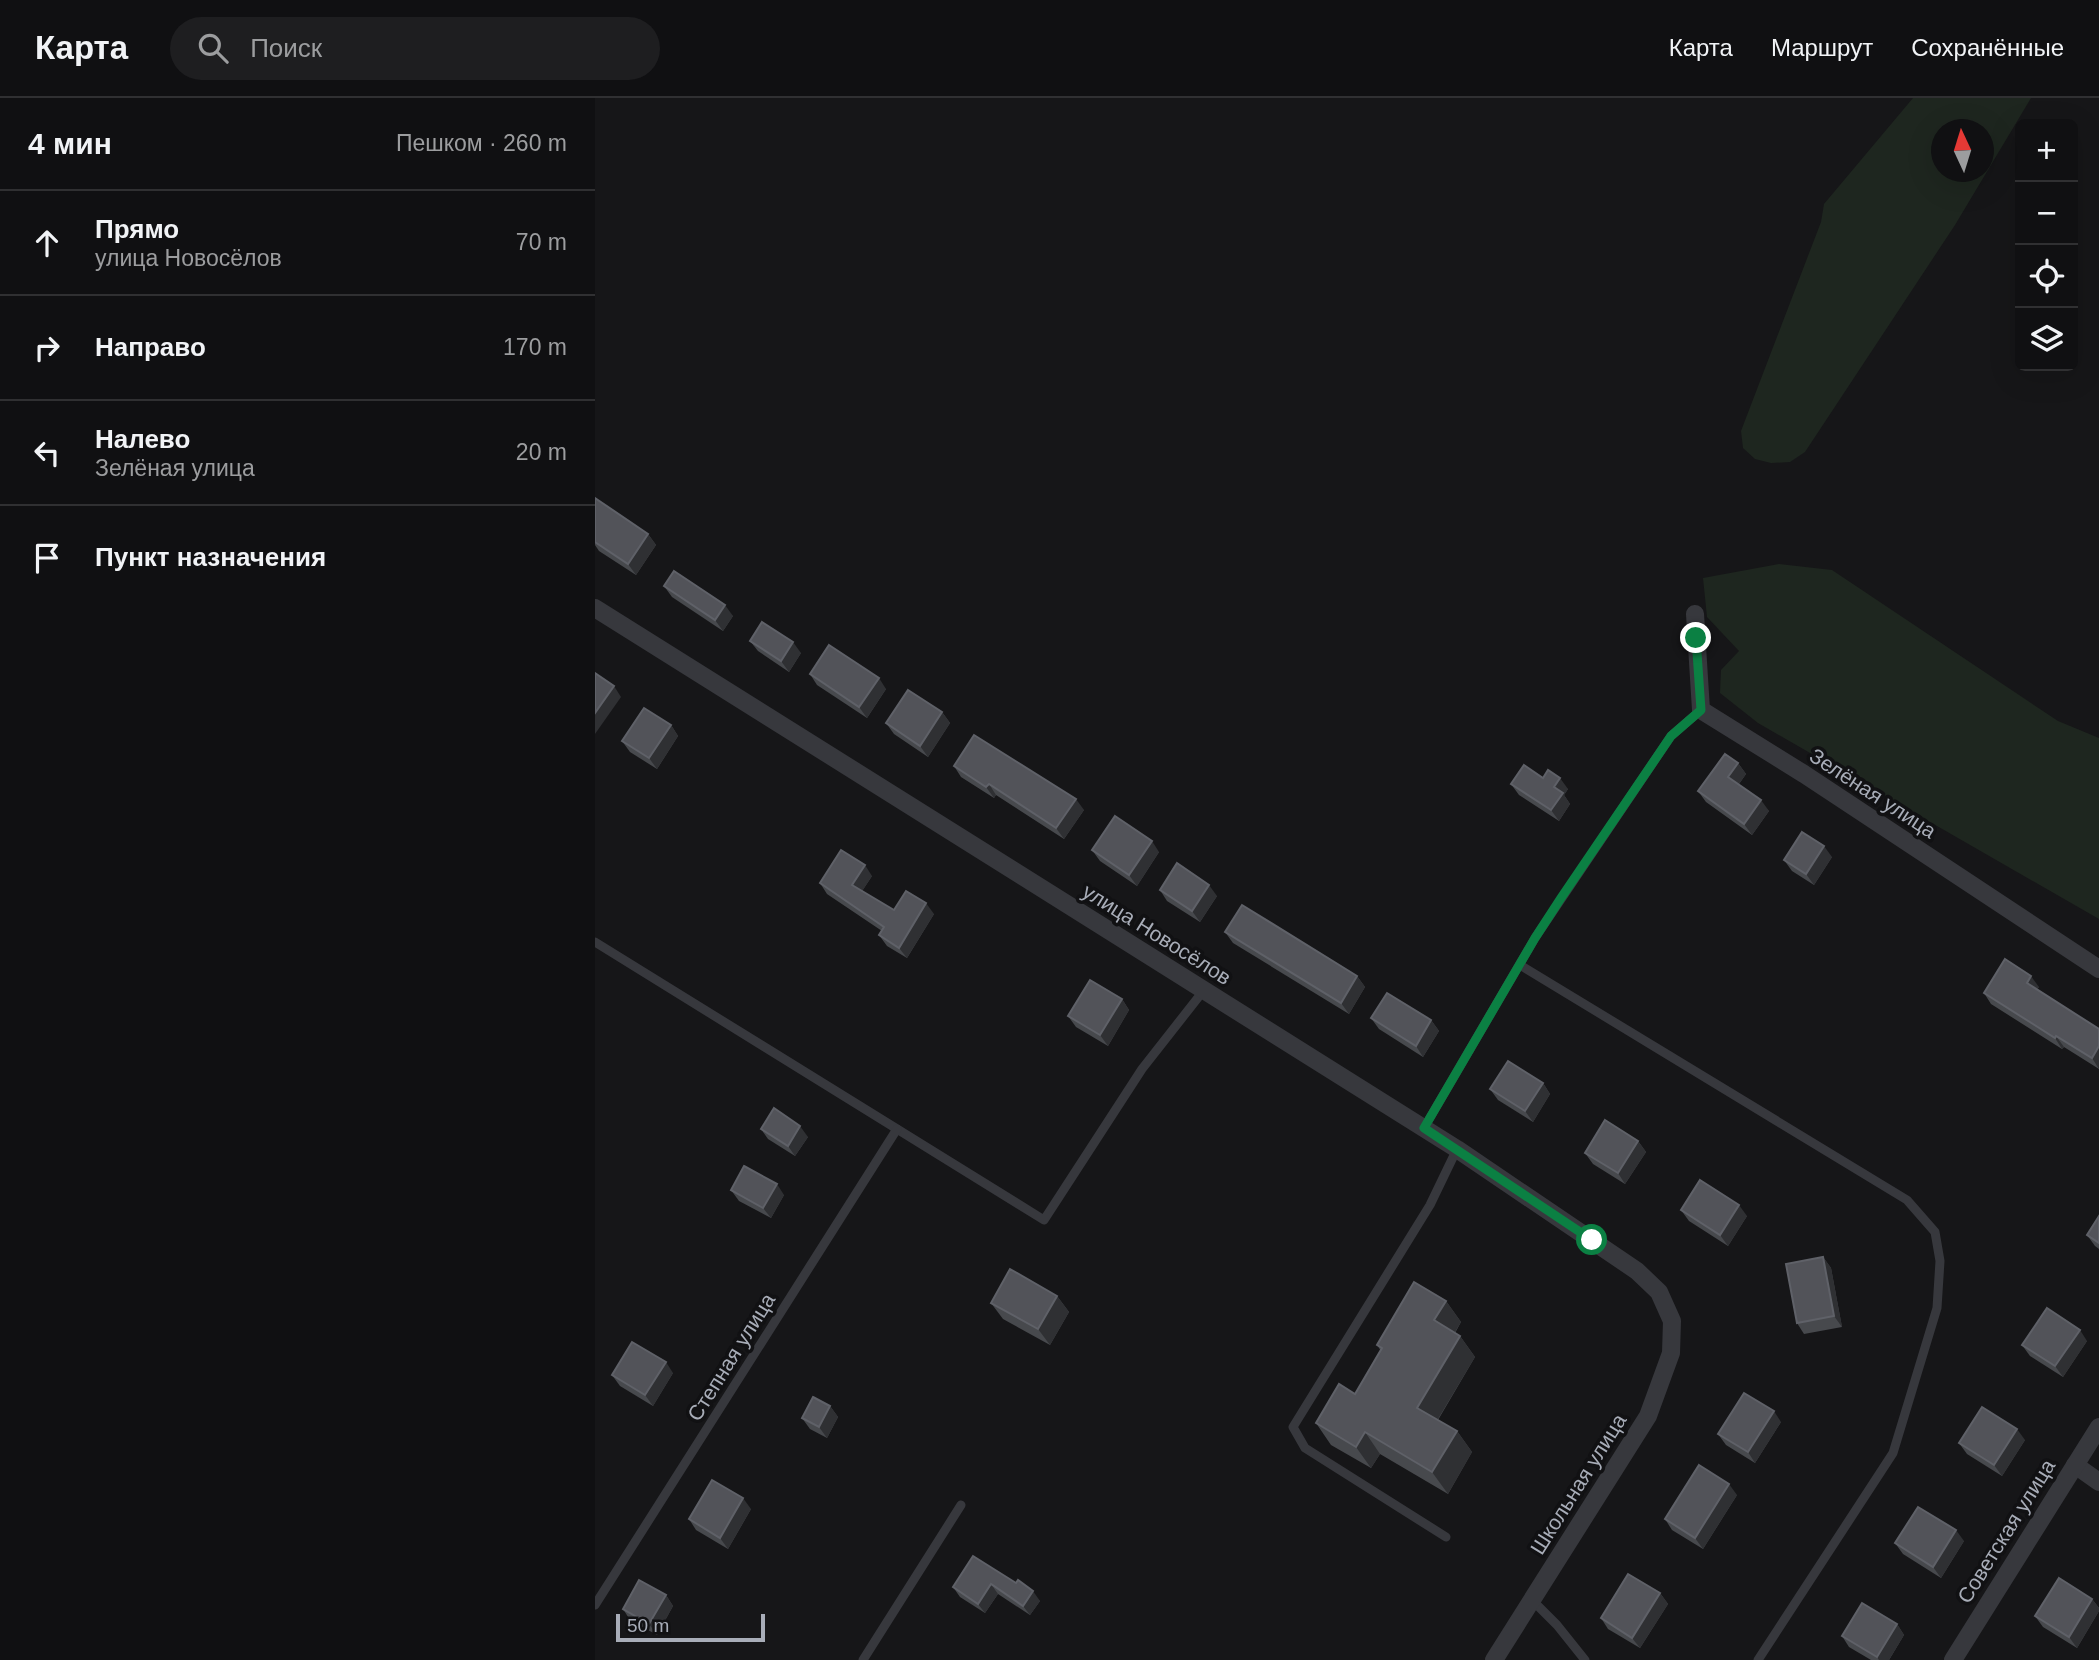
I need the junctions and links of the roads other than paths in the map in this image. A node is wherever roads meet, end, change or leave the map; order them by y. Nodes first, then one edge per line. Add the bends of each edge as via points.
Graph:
1 (595, 608) edge
2 (1695, 614) dead end
3 (1701, 710) junction
4 (595, 942) edge
5 (1520, 965) junction
6 (2099, 970) edge
7 (1204, 990) junction
8 (1424, 1128) junction
9 (897, 1129) junction
10 (1457, 1149) junction
11 (1672, 1321) joint
12 (2099, 1427) edge
13 (2074, 1465) junction
14 (2099, 1482) edge
15 (961, 1505) dead end
16 (1447, 1537) dead end
17 (1532, 1600) junction
18 (595, 1605) edge
19 (863, 1660) edge
20 (1494, 1660) edge
21 (1585, 1660) edge
22 (1758, 1660) edge
23 (1953, 1660) edge

1 - 7 street, улица Новосёлов
2 - 3 street
3 - 5 lane via 1671,736
3 - 6 street, Зелёная улица
4 - 9 lane
5 - 8 lane
5 - 22 lane via 1907,1200 1935,1233 1940,1261 1937,1308 1893,1453
7 - 8 street, улица Новосёлов
7 - 9 lane via 1142,1069 1044,1220
8 - 10 street, улица Новосёлов
9 - 18 lane, Степная улица
10 - 11 street, улица Новосёлов via 1637,1270 1659,1292
10 - 16 lane via 1430,1205 1293,1427 1305,1448
11 - 17 street, Школьная улица via 1671,1353 1648,1416
12 - 13 street, Советская улица
13 - 14 street
13 - 23 street, Советская улица
15 - 19 lane
17 - 20 street, Школьная улица
17 - 21 lane

